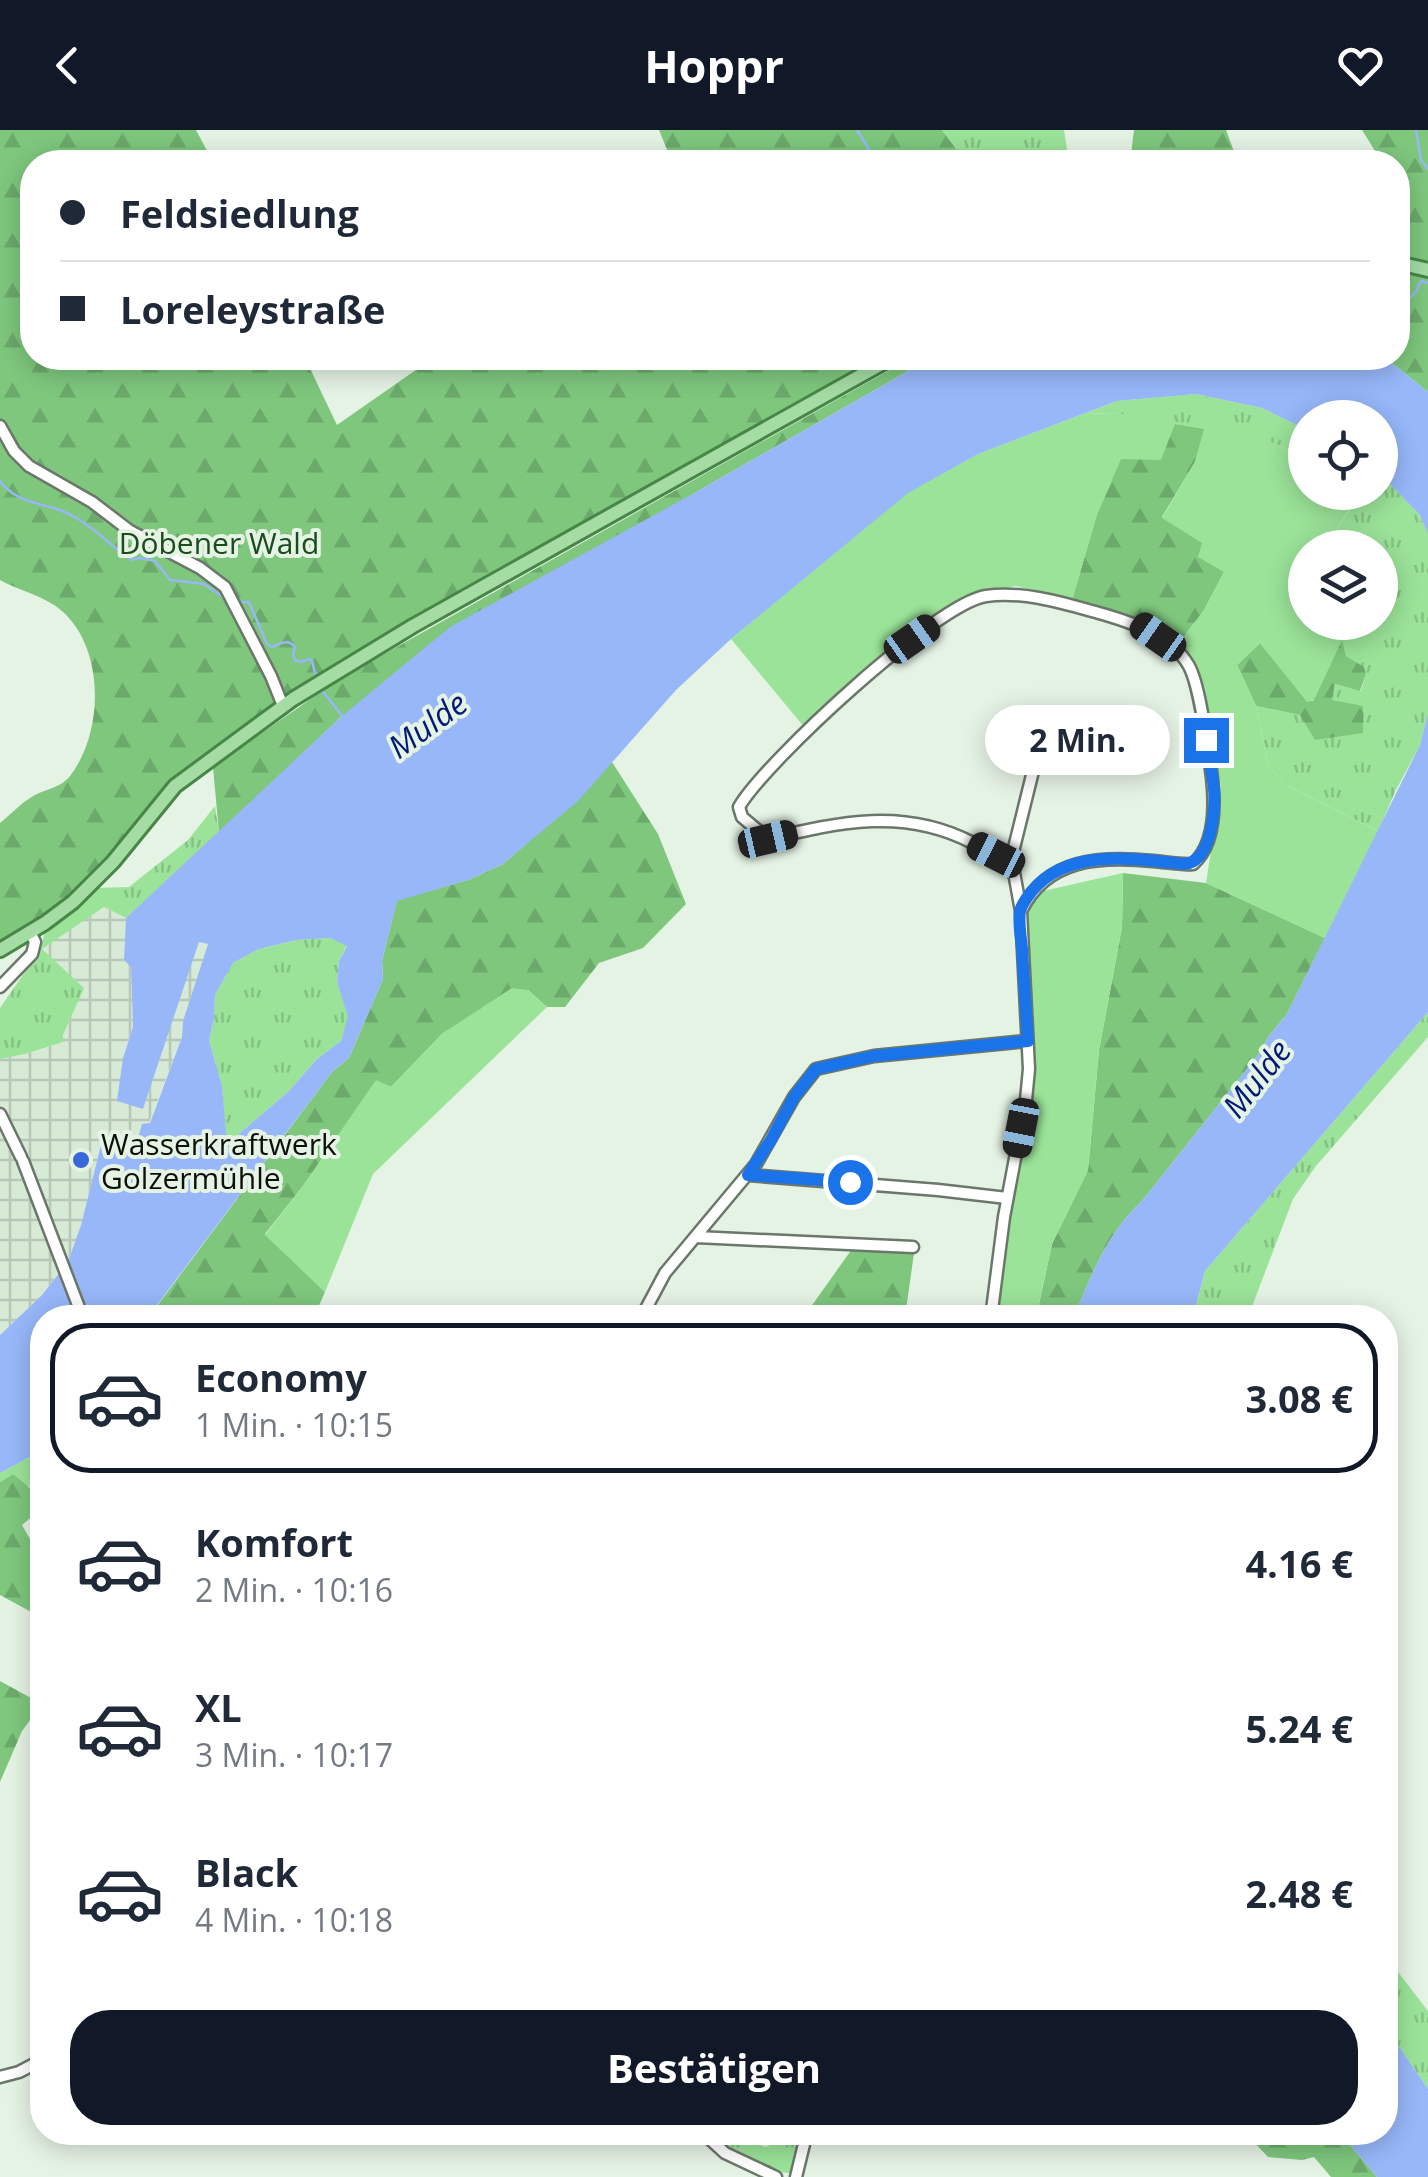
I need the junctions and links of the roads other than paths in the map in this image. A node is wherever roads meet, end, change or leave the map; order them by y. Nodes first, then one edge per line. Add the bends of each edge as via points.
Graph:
1 (871, 370) edge
2 (0, 426) edge
3 (282, 706) junction
4 (1036, 759) dead end
5 (1010, 864) junction
6 (1020, 910) junction
7 (30, 932) junction
8 (0, 950) edge
9 (0, 987) edge
10 (1028, 1041) junction
11 (0, 1114) edge
12 (748, 1175) junction
13 (1007, 1198) junction
14 (696, 1237) junction
15 (913, 1247) dead end
16 (78, 1305) edge
17 (648, 1305) edge
18 (993, 1305) edge
19 (30, 2067) edge
20 (0, 2077) edge
21 (716, 2145) edge
22 (804, 2145) edge
23 (776, 2177) edge
24 (796, 2177) edge

1 - 3 main road
2 - 3 street via 29,466 215,577 234,602
3 - 7 main road via 175,786 80,895
4 - 5 street
5 - 6 street
5 - 6 street via 964,838 914,822 854,822 768,839 739,807 861,680 966,602 1036,598 1141,625 1174,648 1195,682 1214,788 1200,858 1193,864 1122,859 1072,865 1036,886
6 - 10 street
7 - 8 main road
7 - 9 street via 36,942 32,954
10 - 12 street via 874,1056 816,1069
10 - 13 street via 1026,1100
11 - 16 street
12 - 13 street
12 - 14 street
13 - 18 street
14 - 15 street
14 - 17 street
19 - 20 street
21 - 23 street
22 - 24 street

